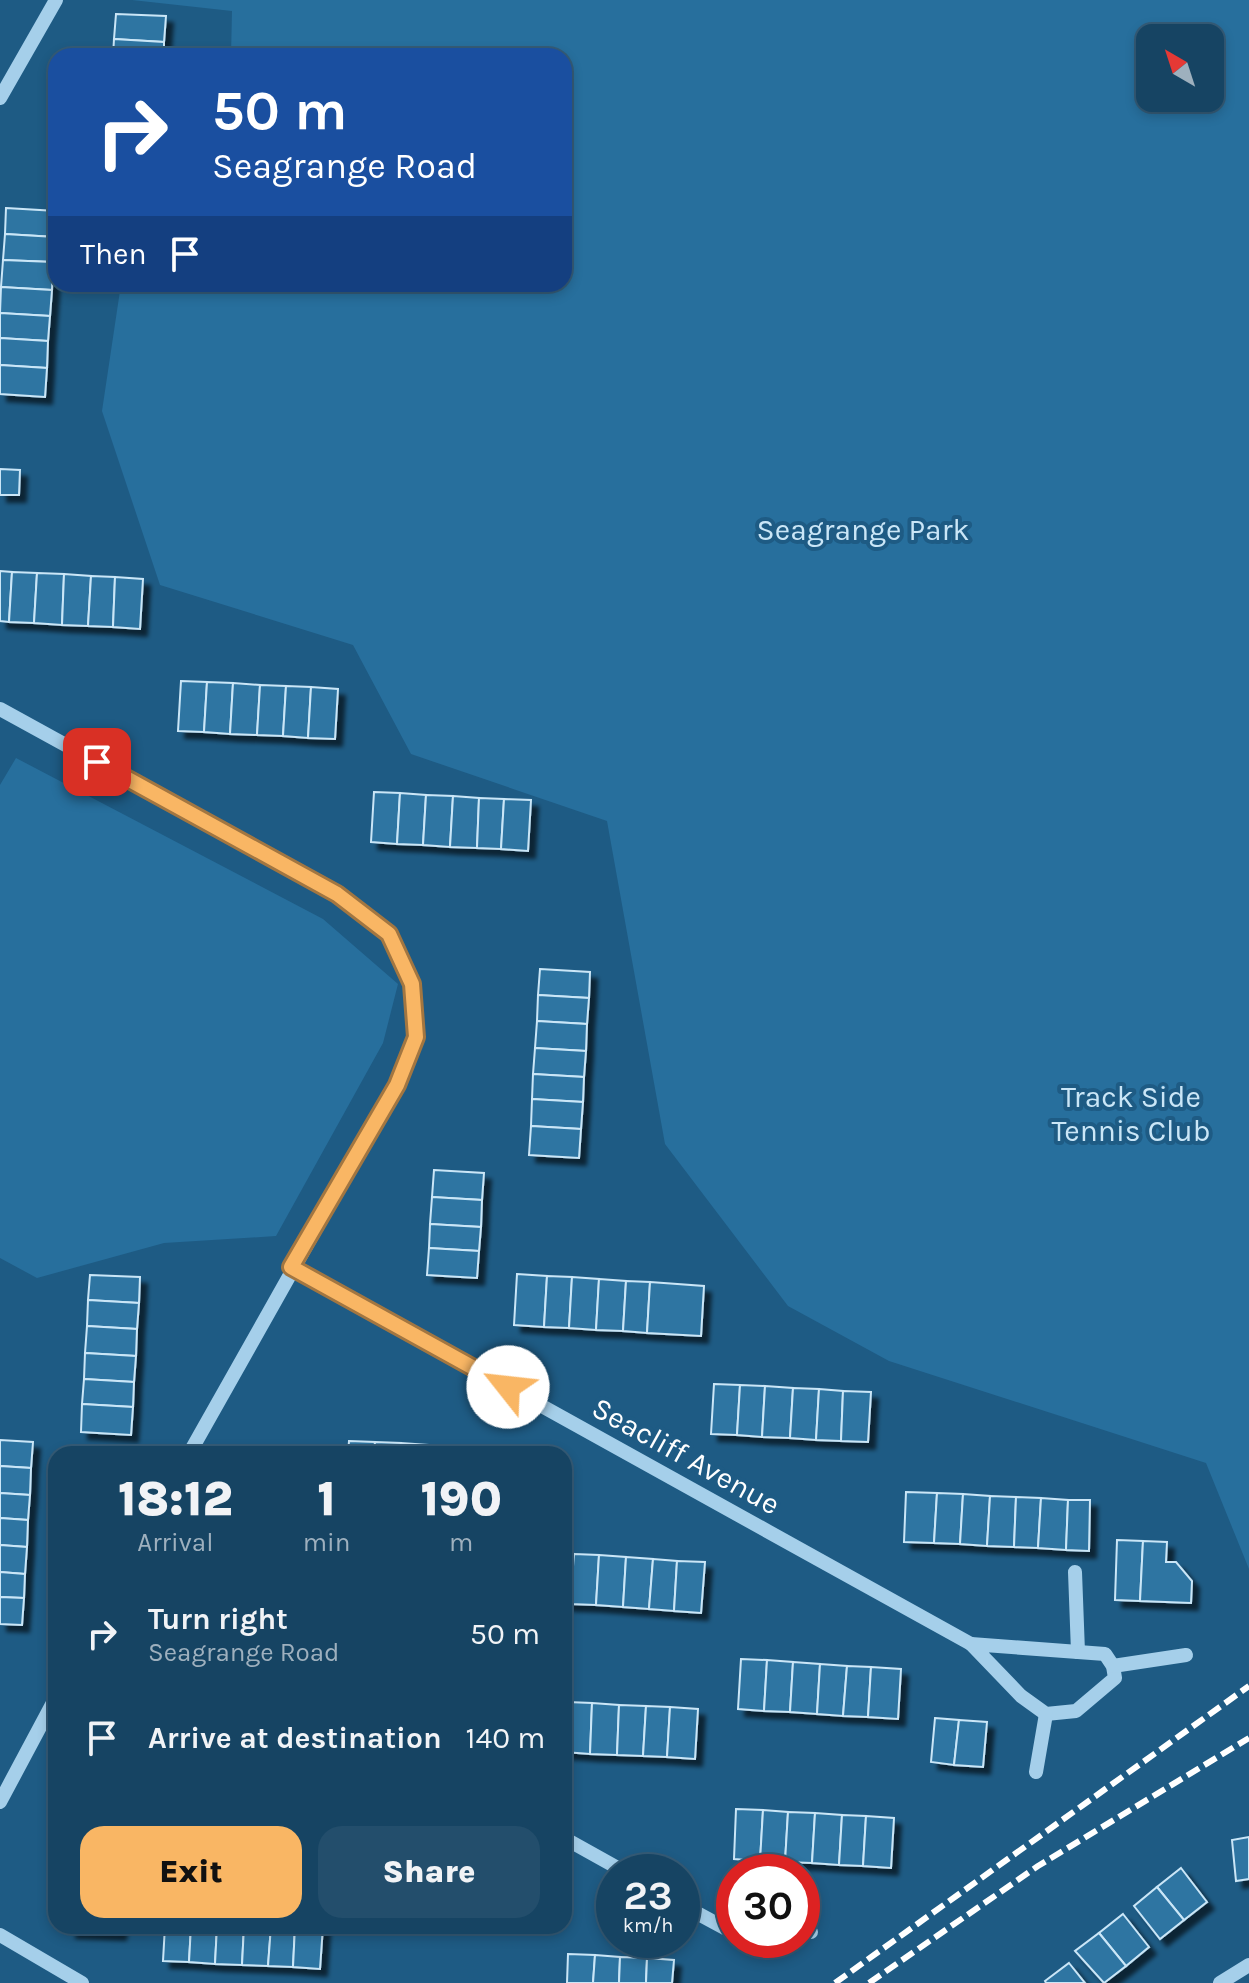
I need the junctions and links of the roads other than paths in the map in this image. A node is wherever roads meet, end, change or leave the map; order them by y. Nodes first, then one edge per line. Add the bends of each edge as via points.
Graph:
1 (56, 0) edge
2 (0, 98) edge
3 (0, 709) edge
4 (291, 1267) junction
5 (193, 1446) edge
6 (1075, 1572) dead end
7 (971, 1644) junction
8 (1078, 1652) junction
9 (1186, 1655) dead end
10 (1113, 1666) junction
11 (48, 1712) edge
12 (1046, 1714) junction
13 (1036, 1772) dead end
14 (0, 1802) edge
15 (572, 1842) edge
16 (596, 1856) edge
17 (0, 1935) edge
18 (1249, 1965) edge
19 (82, 1983) edge
20 (1220, 1983) edge

1 - 2 street
3 - 4 street via 337,894 389,934 412,984 416,1037 397,1085
4 - 5 street
4 - 7 street, Seacliff Avenue
6 - 8 street
7 - 8 street, Seacliff Avenue
7 - 12 street, Seacliff Avenue
8 - 10 street, Seacliff Avenue via 1105,1654
9 - 10 street
10 - 12 street via 1115,1678 1076,1711
11 - 14 street
12 - 13 street
15 - 16 street
17 - 19 street
18 - 20 street

